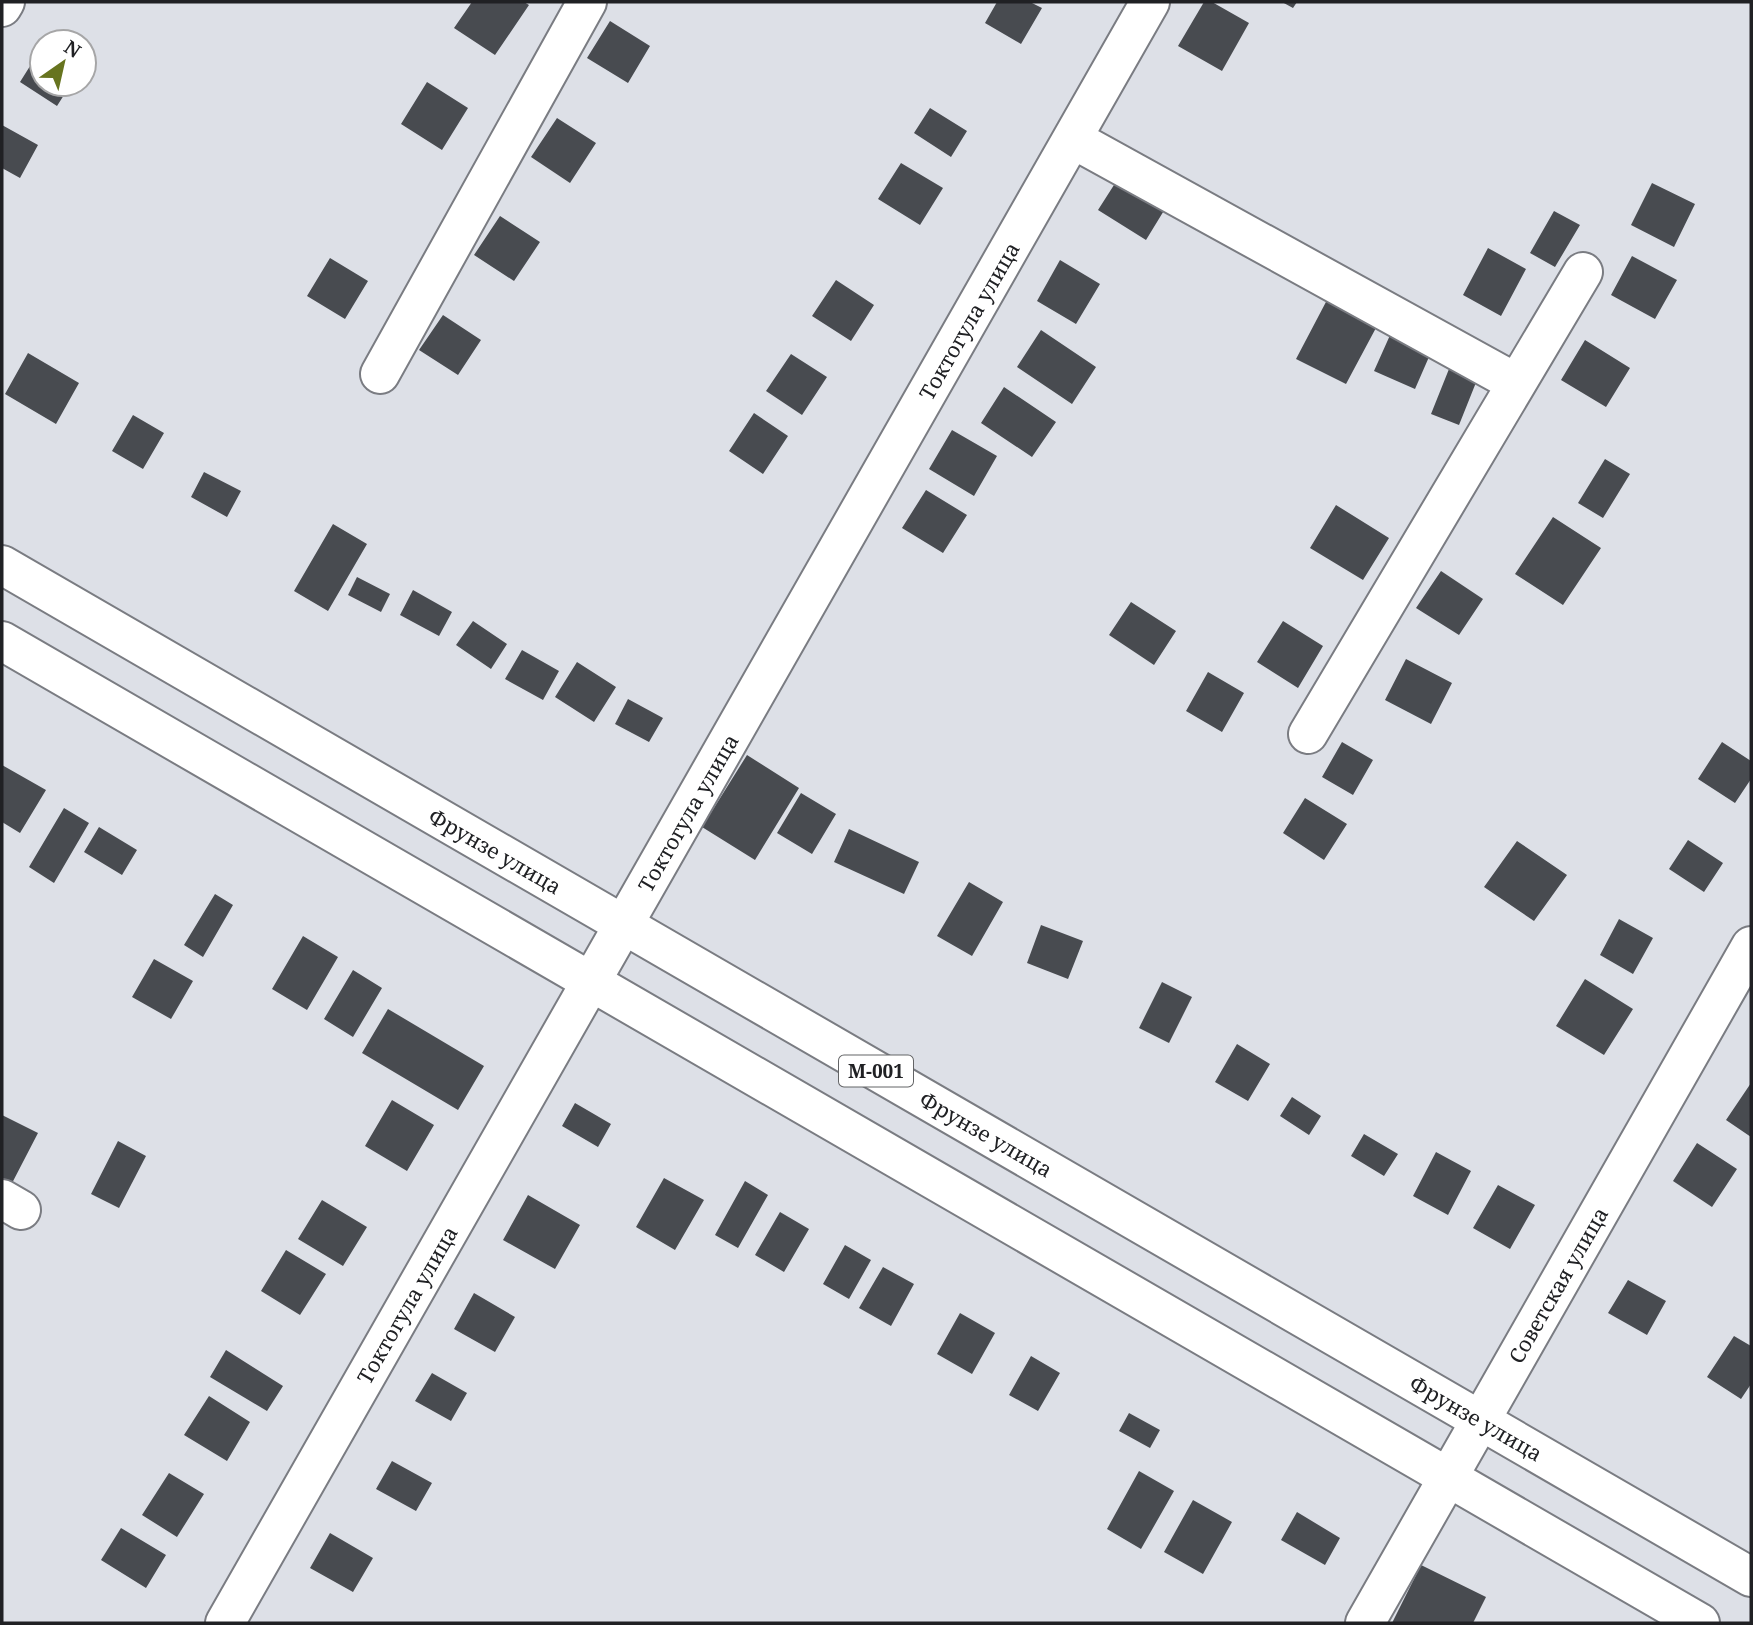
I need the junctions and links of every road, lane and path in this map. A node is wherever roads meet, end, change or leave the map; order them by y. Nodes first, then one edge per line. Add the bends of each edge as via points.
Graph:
1 (5, 2) edge
2 (587, 2) edge
3 (1150, 2) edge
4 (2, 7) edge
5 (1073, 139) junction
6 (1583, 272) dead end
7 (380, 374) dead end
8 (1516, 383) junction
9 (2, 565) edge
10 (2, 641) edge
11 (1308, 734) dead end
12 (623, 925) junction
13 (1751, 946) edge
14 (592, 981) junction
15 (1480, 1420) junction
16 (1448, 1478) junction
17 (1751, 1577) edge
18 (225, 1623) edge
19 (1365, 1623) edge
20 (1700, 1623) edge

1 - 4 street
2 - 7 street
3 - 5 street, Токтогула улица
5 - 8 street
5 - 12 street, Токтогула улица
6 - 8 street
8 - 11 street
9 - 12 street, Фрунзе улица / M-001
10 - 14 street
12 - 14 street, Токтогула улица
12 - 15 street, Фрунзе улица / M-001
13 - 15 street, Советская улица
14 - 16 street
14 - 18 street, Токтогула улица
15 - 16 street, Советская улица
15 - 17 street, Фрунзе улица / M-001
16 - 19 street, Советская улица
16 - 20 street

